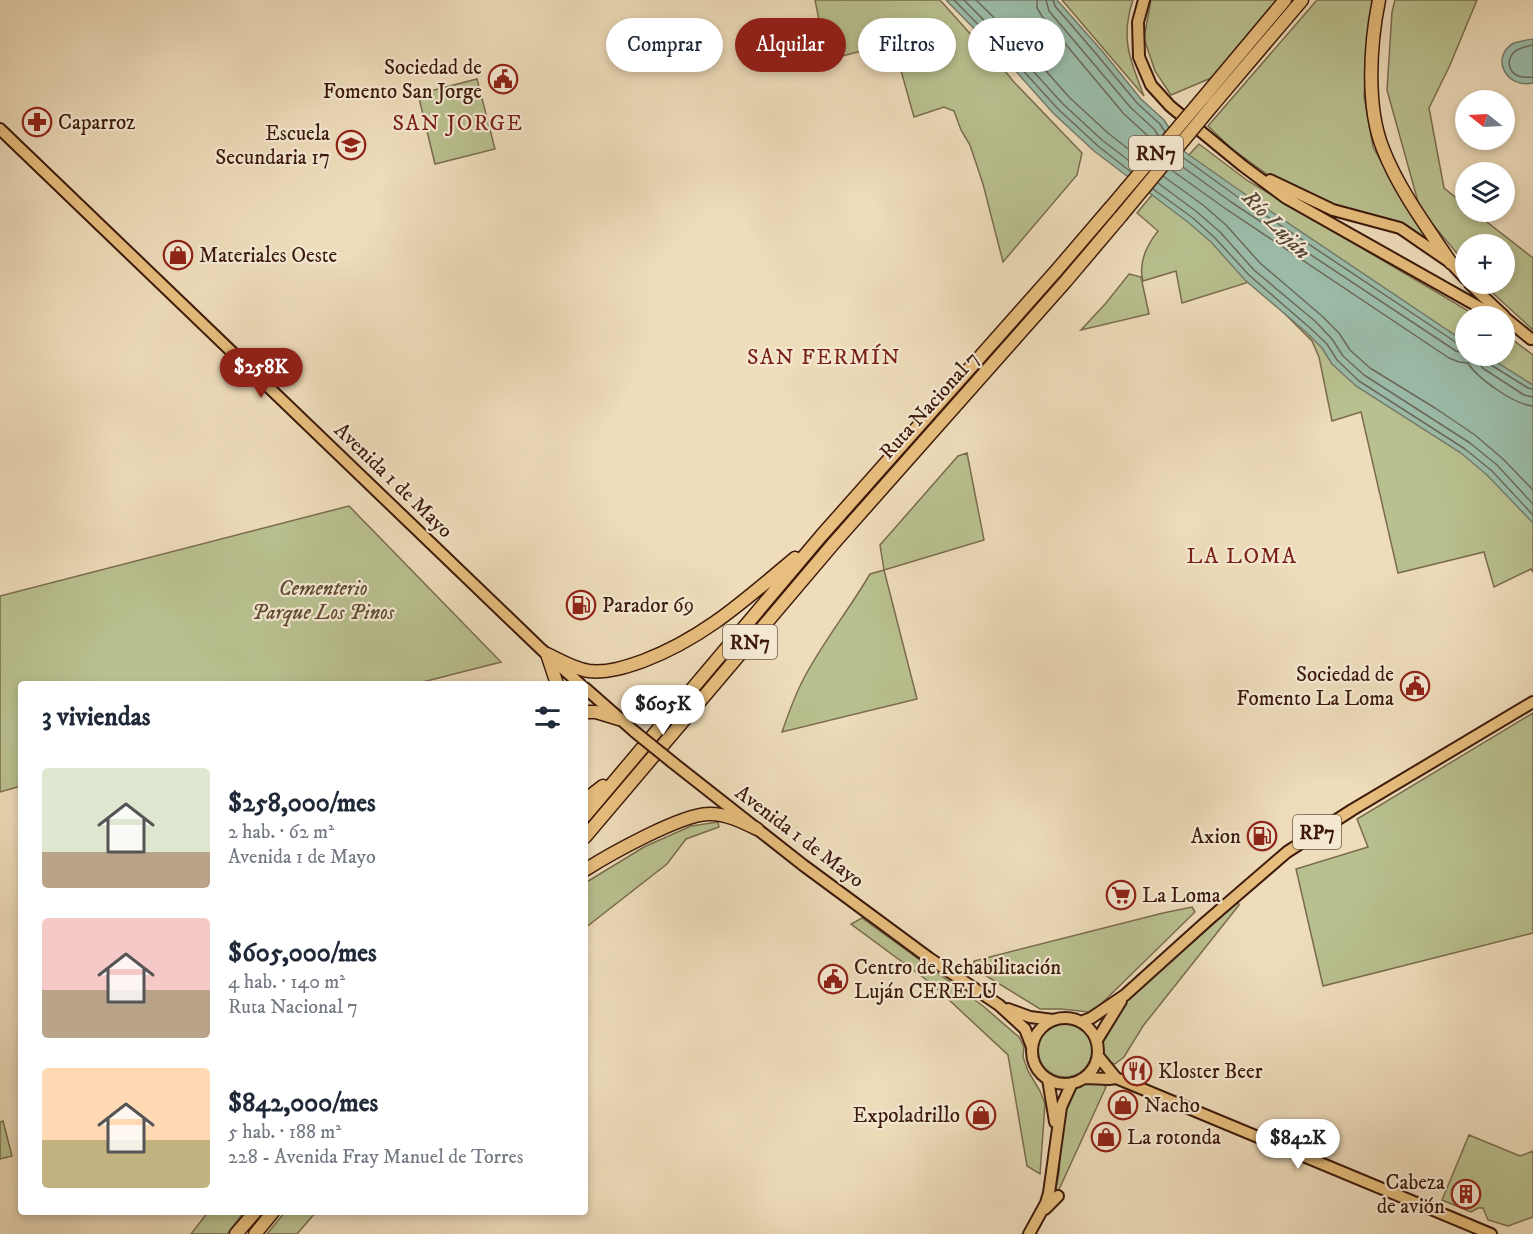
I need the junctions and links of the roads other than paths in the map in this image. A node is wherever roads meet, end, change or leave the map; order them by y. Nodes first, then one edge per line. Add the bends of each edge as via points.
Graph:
1 (1144, 0) edge
2 (1285, 0) edge
3 (1302, 0) edge
4 (1379, 0) edge
5 (1207, 102) junction
6 (0, 129) edge
7 (1243, 166) junction
8 (1451, 264) junction
9 (1455, 268) edge
10 (1480, 294) edge
11 (1477, 306) edge
12 (1493, 306) edge
13 (1515, 326) edge
14 (1515, 329) edge
15 (1532, 340) edge
16 (821, 536) junction
17 (547, 654) junction
18 (556, 681) edge
19 (577, 681) edge
20 (588, 691) edge
21 (1533, 702) edge
22 (588, 712) edge
23 (619, 719) junction
24 (623, 771) junction
25 (588, 798) edge
26 (588, 812) edge
27 (757, 829) junction
28 (588, 833) edge
29 (588, 868) edge
30 (1125, 995) junction
31 (999, 1005) junction
32 (1053, 1020) junction
33 (1081, 1022) junction
34 (1097, 1040) junction
35 (1032, 1047) junction
36 (1098, 1056) junction
37 (1084, 1078) junction
38 (1116, 1078) junction
39 (1048, 1080) junction
40 (1072, 1083) junction
41 (1057, 1131) junction
42 (1058, 1196) dead end
43 (1040, 1214) junction
44 (253, 1215) edge
45 (271, 1215) edge
46 (237, 1234) edge
47 (255, 1234) edge
48 (1029, 1234) edge
49 (1491, 1234) edge

1 - 7 main road via 1137,41 1151,85 1178,113
2 - 5 highway, Ruta Nacional 7 / RN7
3 - 5 highway, Ruta Nacional 7 / RN7
4 - 8 highway via 1372,81 1378,132 1390,164 1417,213
5 - 16 highway, Ruta Nacional 7 / RN7, bridge
5 - 28 highway, Ruta Nacional 7 / RN7, bridge via 1066,280 834,543
6 - 17 main road, Avenida 1 de Mayo
7 - 8 main road via 1332,210 1400,228
7 - 11 main road via 1286,198
8 - 9 main road
10 - 12 main road
13 - 15 main road
14 - 15 main road
16 - 17 highway via 723,618 649,658 597,672 577,668
16 - 24 highway, Ruta Nacional 7 / RN7
17 - 18 highway
17 - 19 main road, Avenida 1 de Mayo
20 - 23 main road, Avenida 1 de Mayo
21 - 30 main road, RP7 via 1287,852
22 - 23 highway
23 - 27 main road, Avenida 1 de Mayo, bridge
24 - 25 highway
24 - 26 highway, Ruta Nacional 7 / RN7
27 - 29 highway via 720,815 698,815
27 - 31 main road, Avenida 1 de Mayo via 921,952
30 - 33 main road, RP7
30 - 34 main road, RP7
31 - 32 main road, Avenida 1 de Mayo
31 - 35 main road, Avenida 1 de Mayo via 1025,1029
32 - 33 main road
32 - 35 main road via 1039,1031
33 - 34 main road
34 - 36 main road
35 - 39 main road via 1037,1069
36 - 37 main road
36 - 38 main road
37 - 38 main road
37 - 40 main road
38 - 49 main road
39 - 40 main road
39 - 41 main road
40 - 41 main road via 1061,1107
41 - 43 main road via 1049,1193
42 - 43 main road
43 - 48 main road
44 - 46 highway
45 - 47 highway

